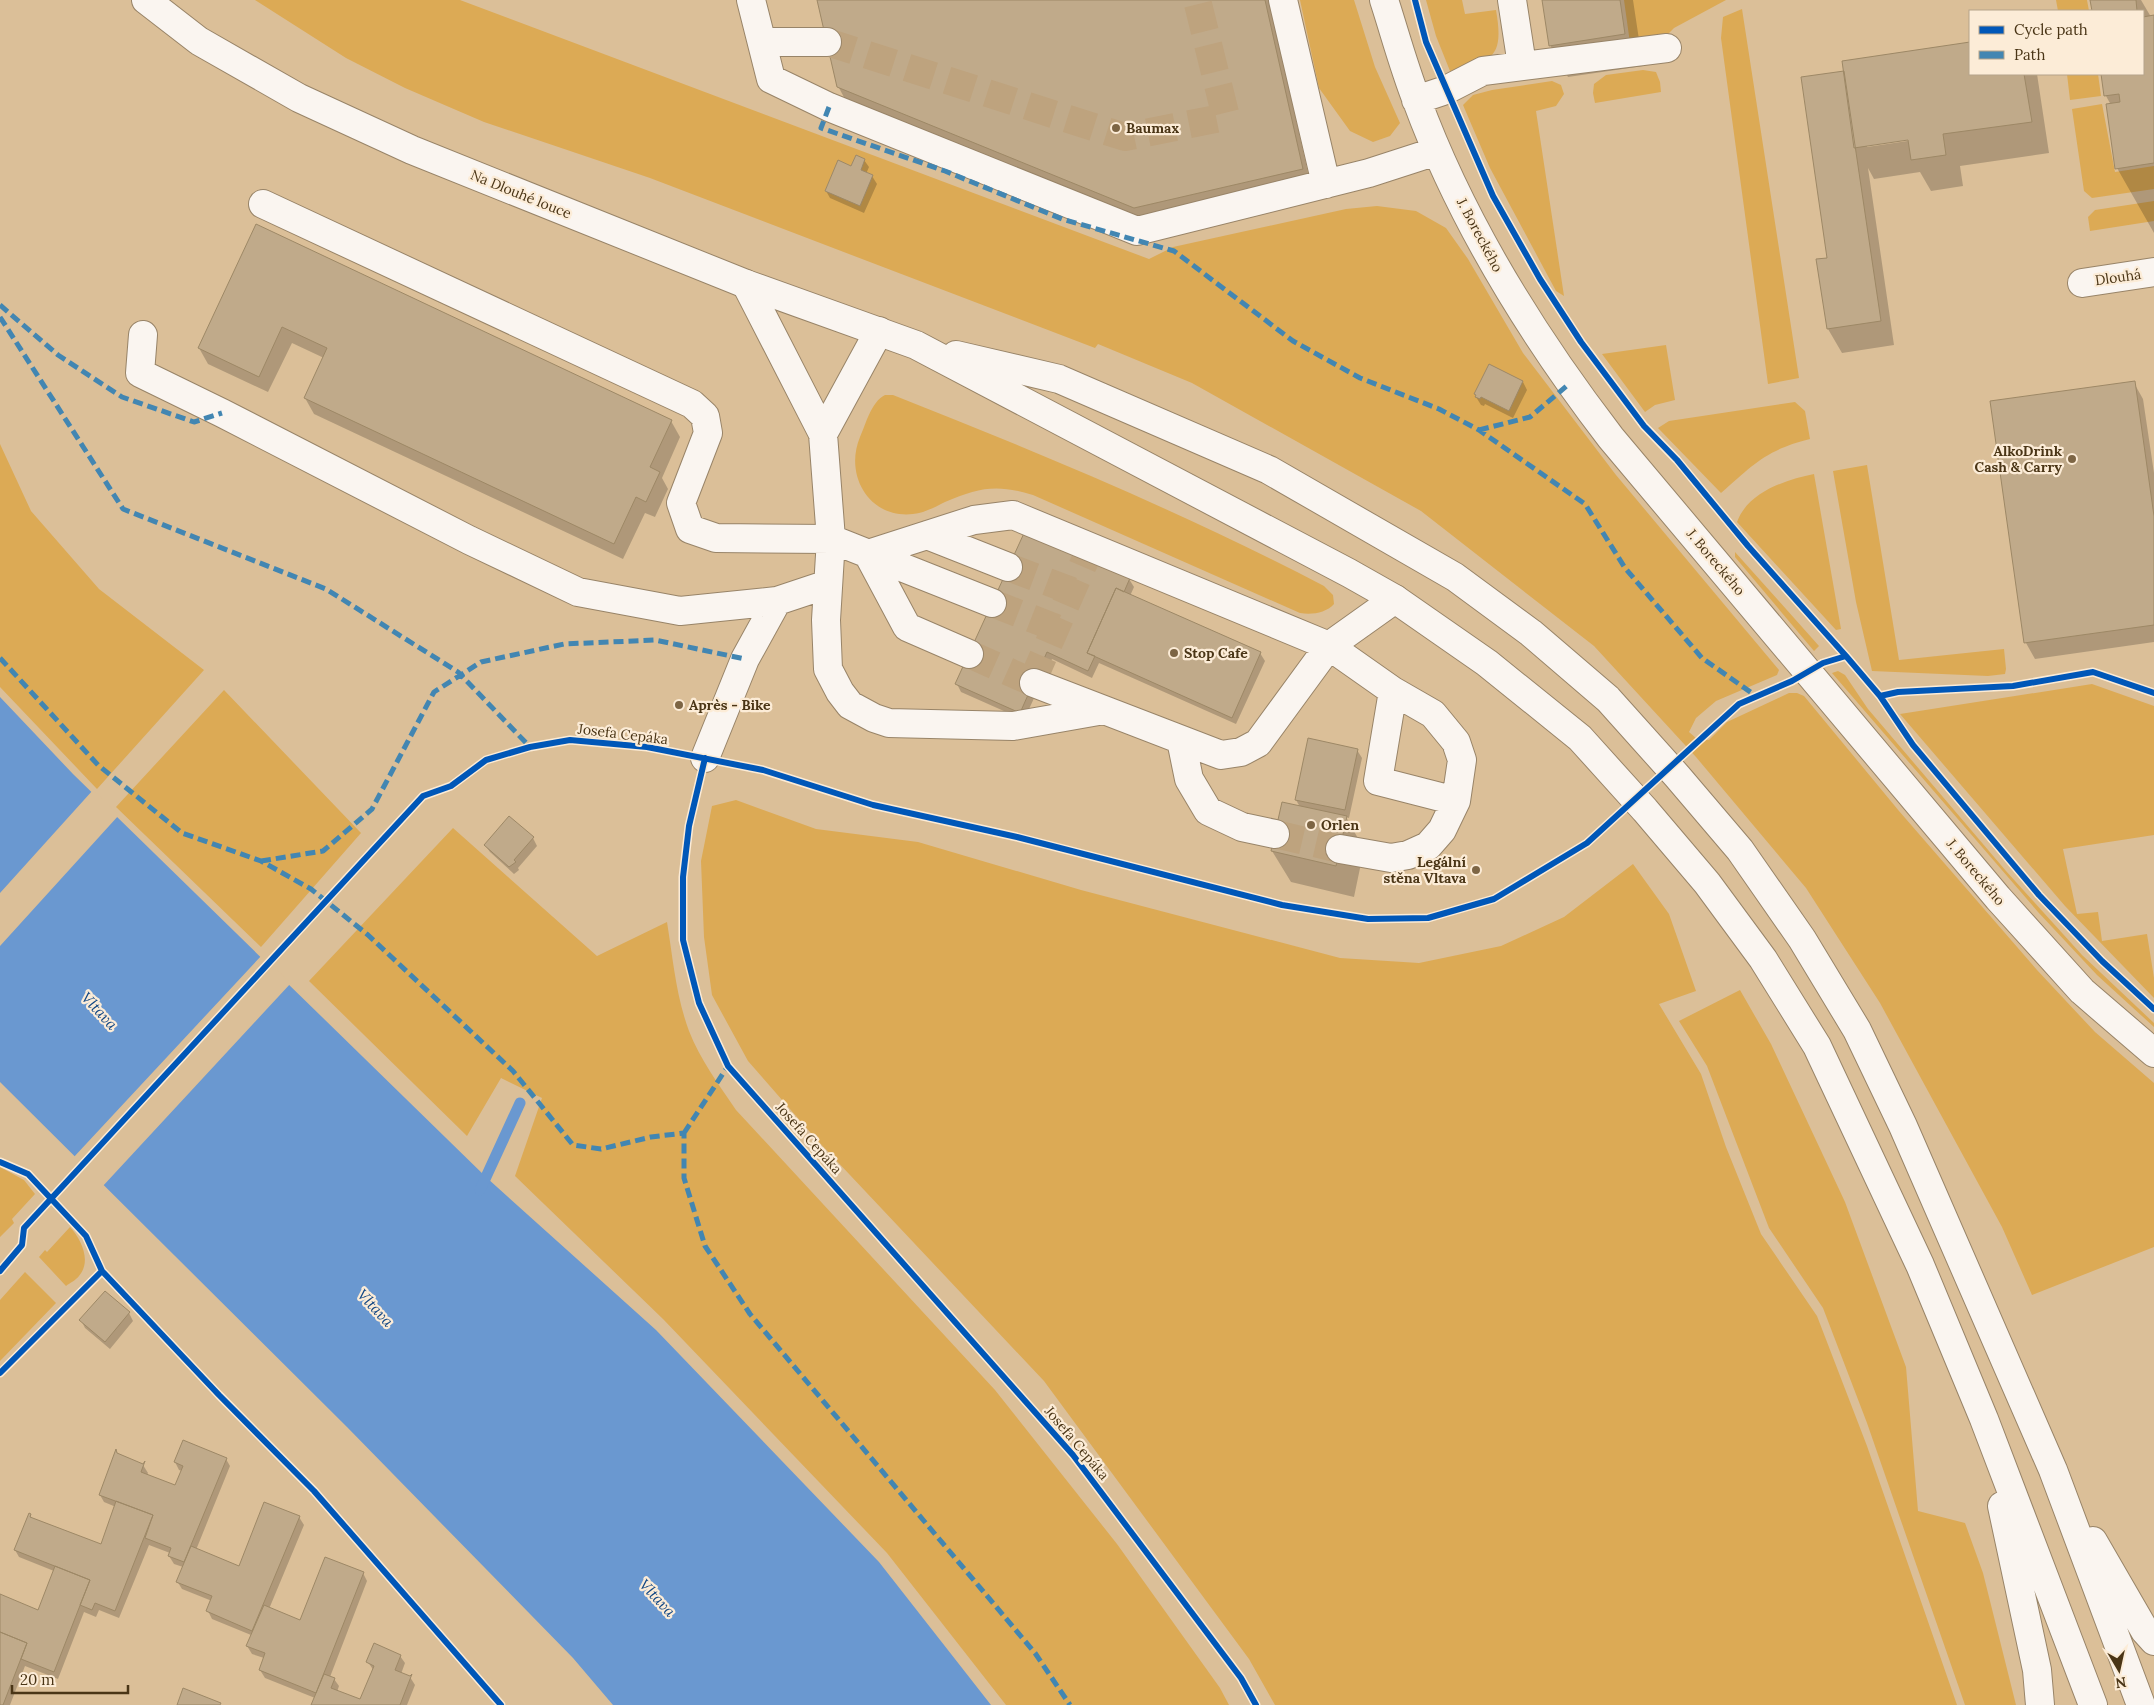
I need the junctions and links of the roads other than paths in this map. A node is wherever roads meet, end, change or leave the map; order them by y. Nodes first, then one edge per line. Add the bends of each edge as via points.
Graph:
1 (146, 0) edge
2 (751, 0) edge
3 (1283, 0) edge
4 (1384, 0) edge
5 (1512, 0) edge
6 (762, 42) junction
7 (827, 42) tunnel mouth
8 (1667, 48) dead end
9 (1522, 65) junction
10 (1416, 100) junction
11 (1438, 151) junction
12 (1326, 184) junction
13 (263, 204) dead end
14 (2154, 272) edge
15 (2082, 283) dead end
16 (746, 284) junction
17 (879, 331) junction
18 (144, 335) dead end
19 (916, 345) junction
20 (823, 434) junction
21 (927, 535) junction
22 (830, 539) junction
23 (868, 554) junction
24 (1008, 567) tunnel mouth
25 (828, 584) junction
26 (1394, 599) junction
27 (777, 601) junction
28 (992, 604) tunnel mouth
29 (1329, 646) junction
30 (969, 654) tunnel mouth
31 (1034, 683) tunnel mouth
32 (1393, 691) junction
33 (1104, 710) junction
34 (1181, 740) junction
35 (705, 758) dead end
36 (1456, 801) junction
37 (1275, 834) tunnel mouth
38 (1340, 849) tunnel mouth
39 (2154, 1053) edge
40 (1984, 1418) junction
41 (2053, 1470) junction
42 (2154, 1640) edge
43 (2040, 1705) edge
44 (2093, 1705) edge
45 (2141, 1705) edge

1 - 16 main road, Na Dlouhé louce via 200,41 299,98 412,150
2 - 6 main road
3 - 12 main road
4 - 10 main road, J. Boreckého
5 - 9 main road
6 - 7 main road
6 - 12 main road via 771,79 829,107 1137,231
8 - 9 main road
9 - 10 main road via 1483,71 1446,90
10 - 11 main road, J. Boreckého
11 - 12 main road
11 - 39 main road, J. Boreckého via 1476,231 1516,302 1560,371 1610,438 1998,898 2082,991
13 - 22 main road via 692,404 705,416 708,433 681,503 690,529 716,538
14 - 15 main road, Dlouhá
16 - 17 main road, Na Dlouhé louce
16 - 20 main road
17 - 19 main road, Na Dlouhé louce
17 - 20 main road
18 - 27 main road via 140,373 578,592 680,611
19 - 26 main road
19 - 41 main road via 1058,379 1269,470 1455,577 1532,633 1608,699 1740,850 1802,938 1857,1030 1903,1126
20 - 22 main road
21 - 23 main road
21 - 24 main road
21 - 29 main road via 974,520 1013,515 1088,553
22 - 23 main road
22 - 25 main road
23 - 28 main road
23 - 30 main road via 907,627
25 - 27 main road
25 - 33 main road via 828,669 850,704 874,718 889,723 1013,726
26 - 29 main road
26 - 40 main road via 1488,663 1580,738 1707,883 1763,959 1816,1046 1920,1265
27 - 35 main road via 745,659
29 - 32 main road
29 - 34 main road via 1258,743 1241,752 1221,755
31 - 33 main road
32 - 36 main road via 1433,714 1456,742 1462,760
32 - 36 main road via 1378,781
33 - 34 main road
34 - 37 main road via 1189,779 1208,810 1242,827
36 - 38 main road via 1442,830 1428,846 1408,856 1391,858
40 - 43 main road via 2037,1670
40 - 44 main road
41 - 42 main road via 2145,1631
41 - 45 main road

